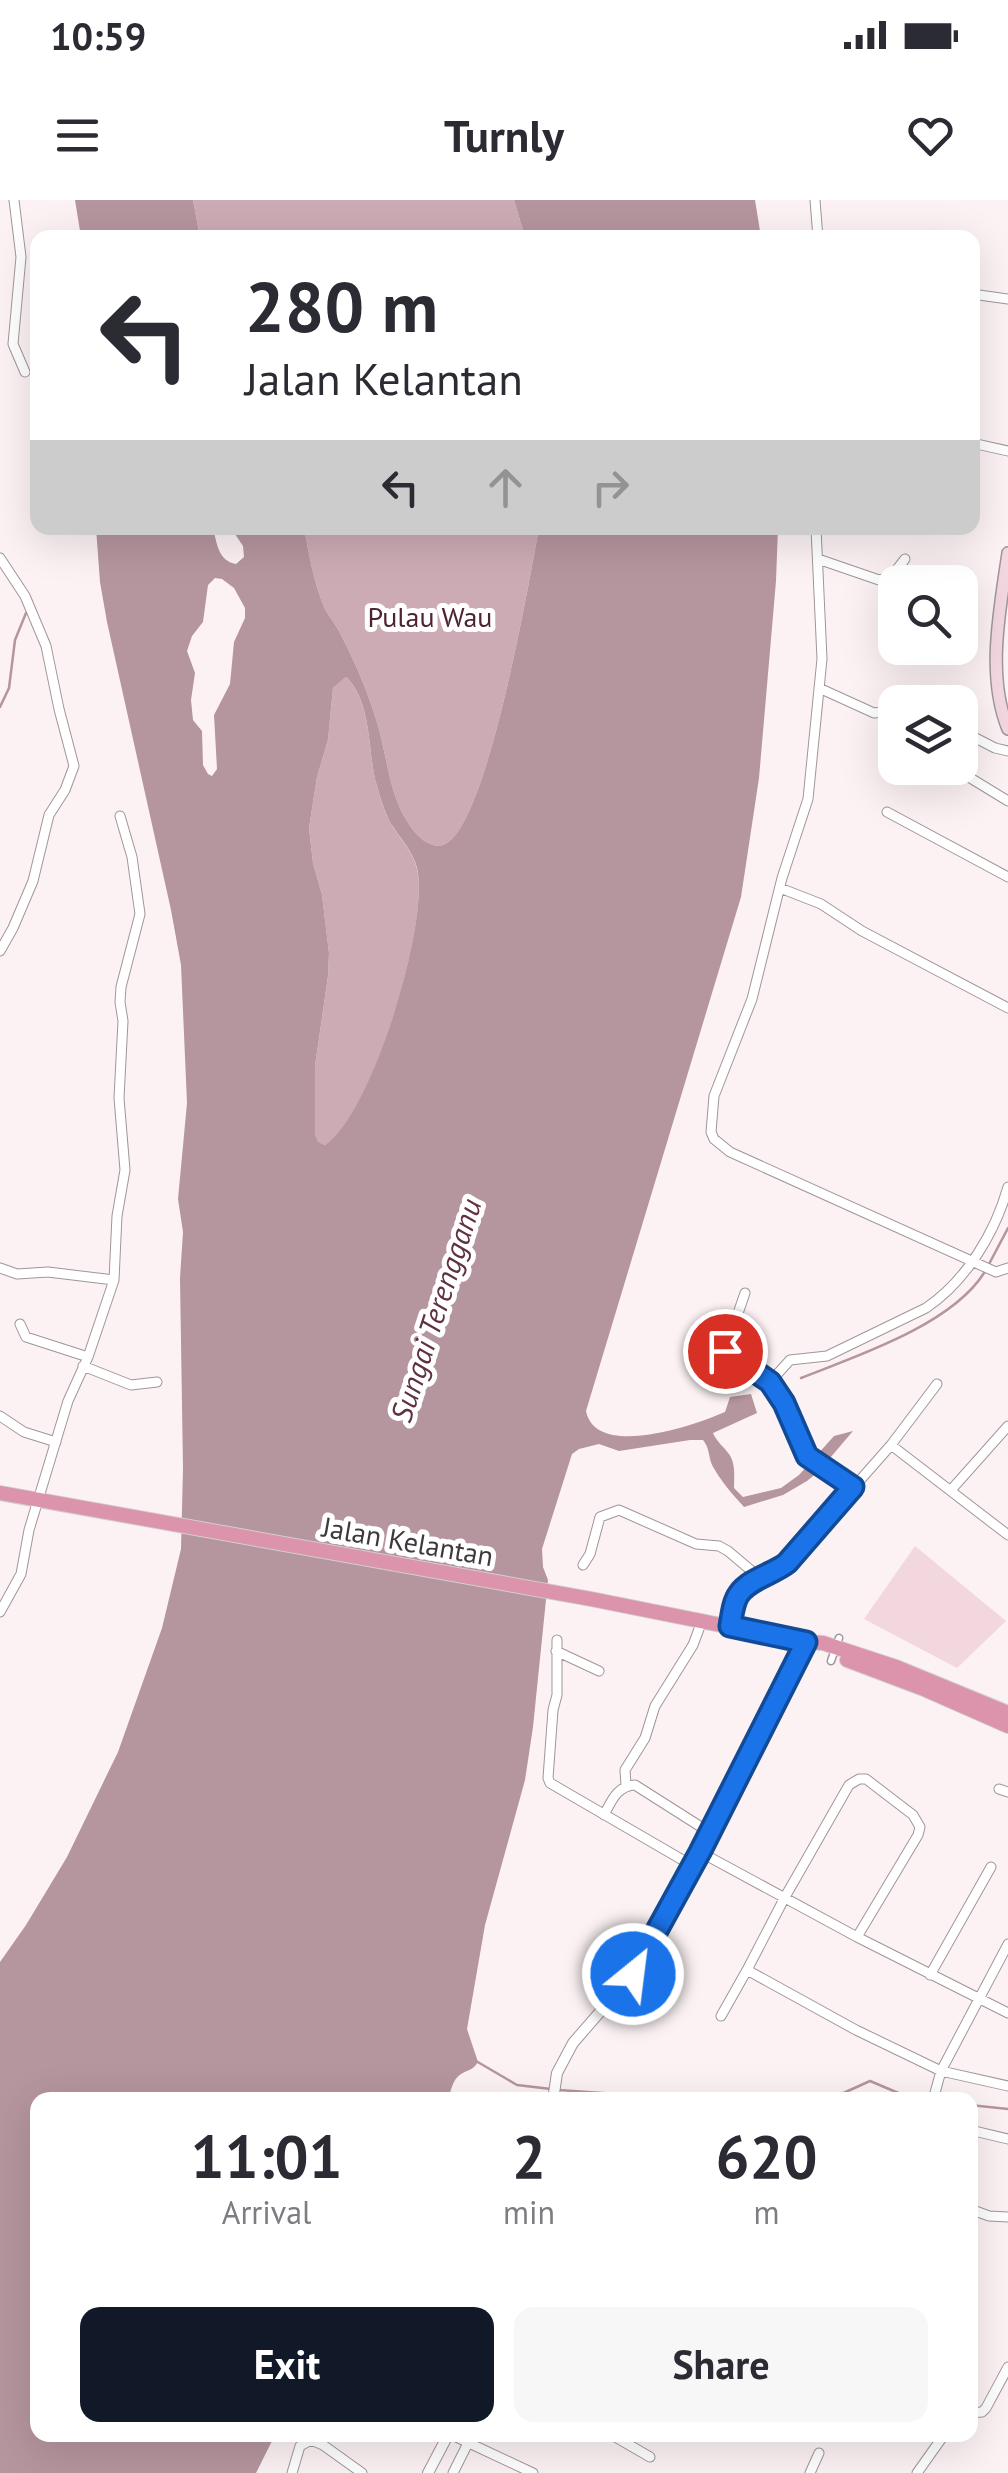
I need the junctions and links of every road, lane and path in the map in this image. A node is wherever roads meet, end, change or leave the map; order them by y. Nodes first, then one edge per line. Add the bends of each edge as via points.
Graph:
1 (14, 200) edge
2 (815, 200) edge
3 (817, 230) edge
4 (980, 295) edge
5 (1008, 299) edge
6 (24, 372) dead end
7 (980, 445) edge
8 (1008, 451) edge
9 (816, 535) edge
10 (1008, 554) edge
11 (0, 558) edge
12 (818, 559) junction
13 (905, 560) dead end
14 (819, 688) junction
15 (878, 713) edge
16 (1008, 729) edge
17 (978, 739) edge
18 (1008, 751) edge
19 (978, 782) edge
20 (1008, 800) edge
21 (887, 812) dead end
22 (120, 816) dead end
23 (1008, 877) edge
24 (780, 888) junction
25 (0, 951) edge
26 (1008, 1008) edge
27 (1008, 1187) edge
28 (974, 1261) junction
29 (0, 1268) edge
30 (1008, 1268) edge
31 (114, 1280) junction
32 (746, 1292) dead end
33 (20, 1324) dead end
34 (85, 1362) junction
35 (158, 1382) dead end
36 (770, 1382) junction
37 (937, 1384) dead end
38 (0, 1416) edge
39 (1008, 1426) edge
40 (56, 1442) junction
41 (892, 1445) junction
42 (853, 1487) junction
43 (951, 1490) junction
44 (0, 1492) edge
45 (38, 1499) junction
46 (1008, 1535) edge
47 (583, 1565) dead end
48 (760, 1578) junction
49 (0, 1612) edge
50 (702, 1620) junction
51 (730, 1626) junction
52 (806, 1642) junction
53 (835, 1650) junction
54 (599, 1671) dead end
55 (930, 1681) junction
56 (1008, 1701) edge
57 (1008, 1712) edge
58 (1008, 1726) edge
59 (626, 1786) junction
60 (604, 1814) junction
61 (710, 1832) junction
62 (700, 1852) junction
63 (693, 1866) junction
64 (991, 1866) dead end
65 (784, 1897) junction
66 (856, 1937) junction
67 (1008, 1944) edge
68 (747, 1970) junction
69 (930, 1975) junction
70 (978, 1998) junction
71 (1008, 2014) edge
72 (721, 2016) dead end
73 (941, 2071) junction
74 (1008, 2086) edge
75 (555, 2092) edge
76 (935, 2092) edge
77 (978, 2132) edge
78 (1008, 2139) edge
79 (978, 2212) edge
80 (1008, 2217) edge
81 (1008, 2368) edge
82 (978, 2412) edge
83 (307, 2442) edge
84 (316, 2442) edge
85 (446, 2442) edge
86 (624, 2442) edge
87 (939, 2442) edge
88 (468, 2443) joint
89 (819, 2453) dead end
90 (650, 2458) dead end
91 (292, 2473) edge
92 (362, 2473) edge
93 (428, 2473) edge
94 (453, 2473) edge
95 (533, 2473) edge
96 (810, 2473) edge
97 (917, 2473) edge

1 - 6 street via 21,257 13,336
2 - 3 street
4 - 5 street
7 - 8 street
9 - 12 street
10 - 16 main road via 997,661
11 - 25 street via 46,646 74,766 49,815 30,890
12 - 13 street via 880,580 891,578
12 - 14 street
14 - 15 street
14 - 24 street via 808,798
17 - 18 street
19 - 20 street
21 - 23 street
22 - 31 street via 140,914 120,1002 118,1098 126,1170
24 - 26 street
24 - 28 street via 752,999 714,1096 714,1139
27 - 28 street
28 - 30 street via 996,1272
28 - 36 street via 926,1308 827,1356 790,1360
29 - 31 street
31 - 34 street
32 - 36 street via 725,1351
33 - 34 street via 26,1337
34 - 35 street via 132,1385
34 - 40 street
36 - 42 street via 807,1456
37 - 41 street
38 - 40 street
39 - 43 street
40 - 45 street
41 - 42 street
41 - 43 street
42 - 48 street via 787,1563
43 - 46 street
44 - 45 highway, Jalan Kelantan
45 - 49 street via 21,1574
45 - 50 highway, Jalan Kelantan
47 - 48 street via 600,1517 618,1510 696,1544 719,1546
48 - 51 street via 737,1596
50 - 51 highway, Jalan Kelantan
50 - 59 street via 625,1770
51 - 52 highway, Jalan Kelantan
52 - 53 highway, Jalan Kelantan
52 - 61 street
53 - 55 highway, Jalan Kelantan
53 - 58 highway, Jalan Kelantan
54 - 60 street via 556,1645 548,1778
55 - 56 highway
55 - 57 highway, Jalan Kelantan
59 - 60 street
59 - 61 street via 642,1789
60 - 63 street
61 - 62 street
62 - 63 street
62 - 65 street
63 - 75 street via 633,1974 573,2044
64 - 69 street
65 - 66 street
65 - 66 street via 849,1784 866,1779 920,1827
65 - 68 street
66 - 69 street
67 - 70 street
68 - 72 street
68 - 73 street
69 - 70 street
70 - 71 street
70 - 73 street
73 - 74 street
73 - 76 street
77 - 78 street
79 - 80 street
81 - 82 street
83 - 91 street
84 - 92 street
85 - 93 street
86 - 90 street
87 - 97 street
88 - 94 street
88 - 95 street
89 - 96 street

